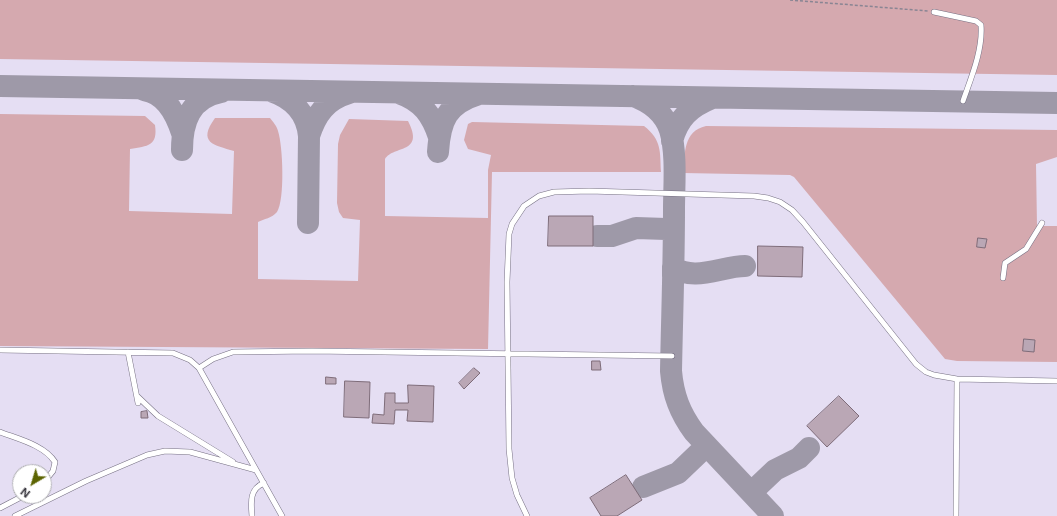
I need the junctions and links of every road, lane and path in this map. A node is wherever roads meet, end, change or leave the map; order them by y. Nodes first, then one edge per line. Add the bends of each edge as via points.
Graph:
1 (790, 0) edge
2 (934, 12) joint
3 (963, 101) dead end
4 (1042, 223) dead end
5 (1002, 278) dead end
6 (0, 350) edge
7 (128, 352) junction
8 (508, 354) junction
9 (672, 356) dead end
10 (199, 368) junction
11 (957, 379) junction
12 (1057, 381) edge
13 (137, 396) junction
14 (138, 403) dead end
15 (0, 432) edge
16 (237, 465) junction
17 (256, 470) junction
18 (52, 472) edge
19 (264, 483) junction
20 (12, 502) edge
21 (0, 508) edge
22 (15, 516) edge
23 (252, 516) edge
24 (282, 516) edge
25 (527, 516) edge
26 (956, 516) edge

1 - 2 path
2 - 3 lane via 976,21 981,25 982,35 974,69
4 - 5 lane via 1026,249 1005,263
6 - 7 lane
7 - 10 lane via 173,353 183,356
7 - 13 lane
8 - 9 lane
8 - 10 lane via 233,352 213,359
8 - 11 lane via 509,234 516,215 530,201 554,192 736,194 768,198 792,210 916,364 934,375
8 - 25 lane via 507,422 512,478
10 - 17 lane
11 - 12 lane
11 - 26 lane
13 - 14 lane
13 - 16 lane via 158,416
15 - 18 lane via 50,454 55,462
16 - 17 lane
16 - 22 lane via 190,452 165,451 147,455
17 - 19 lane
19 - 23 lane via 258,485 251,495
19 - 24 lane
20 - 21 lane

